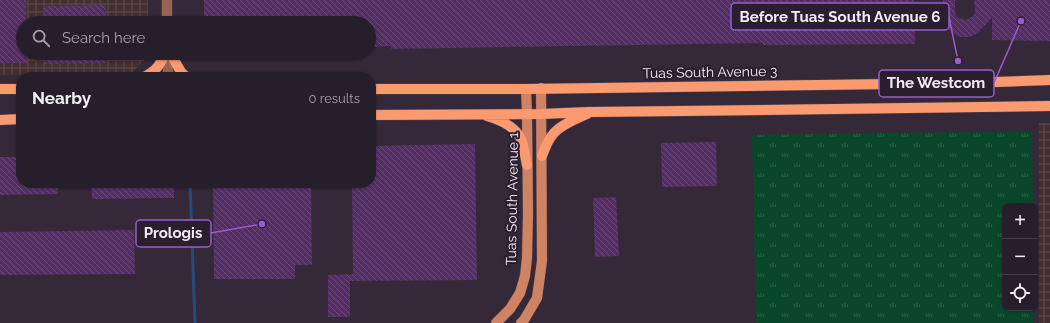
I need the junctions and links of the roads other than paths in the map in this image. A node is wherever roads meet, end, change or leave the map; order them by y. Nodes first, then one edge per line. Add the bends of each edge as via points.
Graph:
1 (167, 0) edge
2 (167, 16) edge
3 (163, 60) edge
4 (168, 60) edge
5 (173, 60) edge
6 (153, 72) edge
7 (168, 72) edge
8 (181, 72) edge
9 (1050, 80) edge
10 (541, 88) junction
11 (0, 89) edge
12 (16, 89) edge
13 (376, 89) edge
14 (526, 89) junction
15 (1050, 106) edge
16 (591, 112) junction
17 (376, 114) edge
18 (477, 114) junction
19 (527, 114) junction
20 (541, 114) junction
21 (16, 119) edge
22 (0, 120) edge
23 (542, 156) junction
24 (527, 164) junction
25 (496, 323) edge
26 (521, 323) edge

1 - 2 street
3 - 6 main road
4 - 7 street
5 - 8 main road
9 - 10 main road, Tuas South Avenue 3 via 967,84
10 - 14 main road, Tuas South Avenue 3
10 - 20 main road, Tuas South Avenue 1
11 - 12 main road
13 - 14 main road, Tuas South Avenue 3
14 - 19 main road, Tuas South Avenue 1
15 - 16 main road
16 - 20 main road
16 - 23 main road via 554,132
17 - 18 main road
18 - 19 main road
18 - 24 main road via 494,118 512,127 521,140
19 - 20 main road
19 - 24 main road, Tuas South Avenue 1
20 - 23 main road, Tuas South Avenue 1
21 - 22 main road
23 - 26 main road, Tuas South Avenue 1 via 542,261 537,298
24 - 25 main road, Tuas South Avenue 1 via 525,276 520,293 510,309

